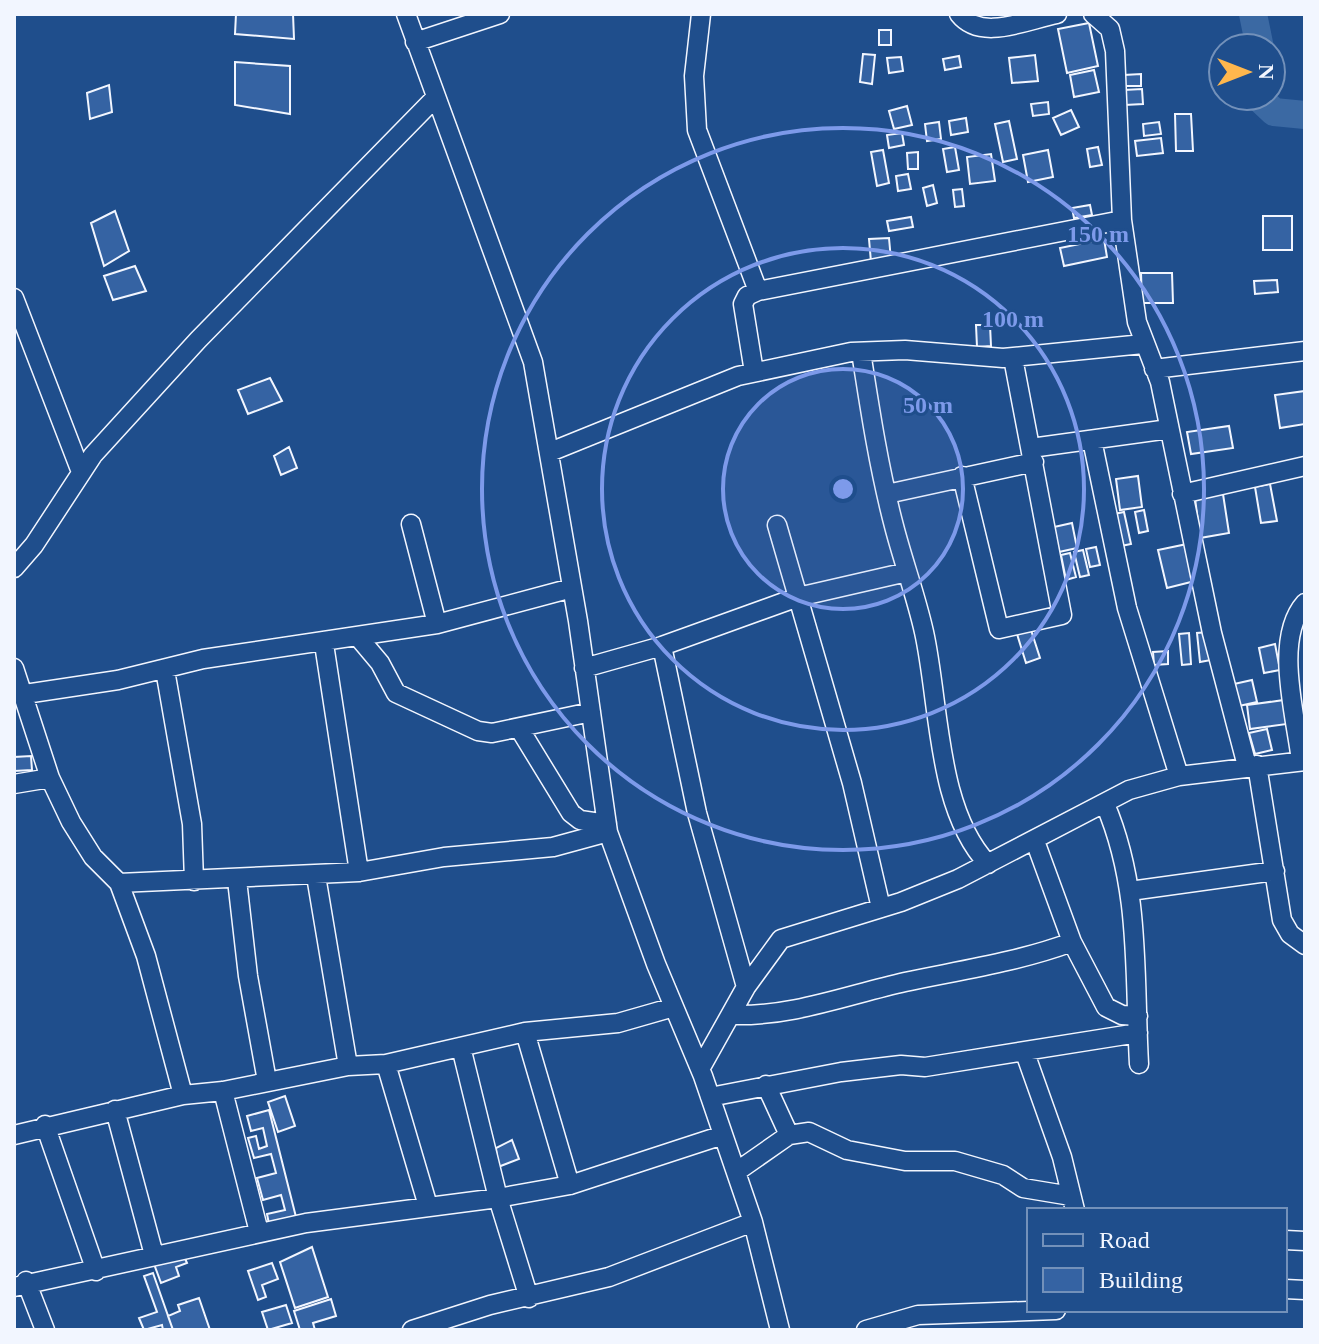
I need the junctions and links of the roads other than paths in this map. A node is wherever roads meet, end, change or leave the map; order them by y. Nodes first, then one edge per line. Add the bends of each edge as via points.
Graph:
1 (406, 14) edge
2 (500, 14) edge
3 (701, 14) edge
4 (959, 14) edge
5 (1057, 14) edge
6 (1093, 14) edge
7 (415, 42) junction
8 (434, 99) junction
9 (1122, 220) junction
10 (758, 291) junction
11 (14, 298) edge
12 (1143, 344) junction
13 (1305, 351) edge
14 (861, 352) junction
15 (1013, 358) junction
16 (1154, 369) junction
17 (754, 372) junction
18 (1169, 429) junction
19 (1092, 440) junction
20 (550, 452) junction
21 (1033, 455) junction
22 (1305, 466) edge
23 (81, 472) junction
24 (962, 476) junction
25 (887, 494) junction
26 (1182, 494) junction
27 (411, 524) dead end
28 (777, 525) dead end
29 (14, 568) edge
30 (907, 572) junction
31 (572, 588) junction
32 (798, 597) junction
33 (1305, 603) edge
34 (437, 624) junction
35 (359, 638) junction
36 (324, 644) junction
37 (662, 646) junction
38 (1305, 648) edge
39 (1288, 659) junction
40 (14, 668) edge
41 (584, 668) junction
42 (165, 670) junction
43 (25, 694) junction
44 (591, 712) junction
45 (519, 728) junction
46 (1303, 761) edge
47 (1252, 765) junction
48 (1179, 776) junction
49 (50, 778) junction
50 (14, 784) edge
51 (1105, 804) junction
52 (580, 820) junction
53 (608, 828) junction
54 (1035, 841) junction
55 (566, 843) junction
56 (988, 864) junction
57 (1275, 871) junction
58 (359, 872) junction
59 (316, 876) junction
60 (237, 880) junction
61 (194, 881) junction
62 (119, 883) junction
63 (1130, 891) junction
64 (881, 908) junction
65 (1072, 942) junction
66 (1305, 945) edge
67 (746, 987) junction
68 (674, 1007) junction
69 (731, 1015) junction
70 (1138, 1024) junction
71 (525, 1032) junction
72 (461, 1047) junction
73 (1025, 1053) junction
74 (386, 1064) junction
75 (1139, 1064) dead end
76 (348, 1066) junction
77 (700, 1069) junction
78 (267, 1081) junction
79 (766, 1085) junction
80 (223, 1091) junction
81 (183, 1095) junction
82 (710, 1097) junction
83 (115, 1110) junction
84 (45, 1125) junction
85 (14, 1135) edge
86 (723, 1135) junction
87 (789, 1135) junction
88 (736, 1172) junction
89 (570, 1185) junction
90 (498, 1198) junction
91 (1073, 1203) edge
92 (428, 1206) junction
93 (753, 1222) junction
94 (259, 1232) junction
95 (154, 1255) junction
96 (96, 1271) junction
97 (20, 1284) edge
98 (529, 1298) junction
99 (1038, 1312) edge
100 (970, 1321) edge
101 (45, 1330) edge
102 (412, 1330) edge
103 (780, 1330) edge
104 (866, 1330) edge

1 - 7 street
2 - 7 street
3 - 10 street via 694,76 697,130
4 - 5 street via 969,26 984,29
6 - 9 street via 1110,29 1115,51
7 - 8 street
8 - 20 street via 533,362
8 - 23 street via 198,340
9 - 10 street
9 - 12 street
10 - 17 street via 743,304
11 - 23 street
12 - 15 street
12 - 16 street
13 - 16 street
14 - 15 street
14 - 17 street
14 - 25 street
15 - 21 street
16 - 18 street
17 - 20 street
18 - 19 street
18 - 26 street
19 - 21 street
19 - 48 street via 1127,608
20 - 31 street
21 - 24 street
21 - 24 street via 1061,616 998,628
22 - 26 street
23 - 29 street
24 - 25 street
25 - 30 street
26 - 47 street via 1212,633
27 - 34 street
28 - 32 street
30 - 32 street
30 - 56 street via 924,630 961,828
31 - 34 street
31 - 41 street
32 - 37 street
32 - 64 street via 852,783
33 - 39 street via 1295,614 1288,637
34 - 35 street
35 - 36 street
35 - 45 street via 407,701 484,733
36 - 42 street via 203,659
36 - 58 street
37 - 41 street
37 - 67 street via 697,813
38 - 39 street
39 - 46 street
40 - 43 street
41 - 44 street
42 - 43 street
42 - 61 street via 190,809
43 - 49 street
44 - 45 street
44 - 53 street
45 - 52 street
46 - 47 street
47 - 48 street
47 - 57 street
48 - 51 street via 1129,790
49 - 50 street
49 - 62 street via 93,857
51 - 54 street
51 - 63 street
52 - 53 street
52 - 55 street
53 - 55 street
53 - 68 street
54 - 56 street
54 - 65 street
55 - 58 street
56 - 64 street
57 - 63 street
57 - 66 street via 1282,920
58 - 59 street
59 - 60 street
59 - 76 street
60 - 61 street
60 - 78 street
61 - 62 street
62 - 81 street via 146,956
63 - 70 street
64 - 67 street via 781,939
65 - 69 street via 1027,958 778,1014
65 - 70 street via 1106,1007
67 - 69 street
68 - 71 street via 583,1029
68 - 77 street
69 - 77 street
70 - 73 street
70 - 75 street
71 - 72 street
71 - 89 street
72 - 74 street
72 - 90 street
73 - 79 street
73 - 91 street
74 - 76 street
74 - 92 street
76 - 78 street
77 - 82 street
78 - 80 street
79 - 82 street
79 - 87 street
80 - 81 street
80 - 94 street
81 - 83 street
82 - 86 street
83 - 84 street
83 - 95 street
84 - 85 street
84 - 96 street
86 - 88 street
86 - 89 street
87 - 88 street
87 - 91 street via 818,1134 847,1150 905,1161 955,1161
88 - 93 street
89 - 90 street
90 - 92 street
90 - 98 street
92 - 94 street
93 - 98 street via 609,1277
93 - 103 street
94 - 95 street
95 - 96 street
96 - 97 street
97 - 101 street
98 - 102 street
99 - 100 street
100 - 104 street via 918,1315

